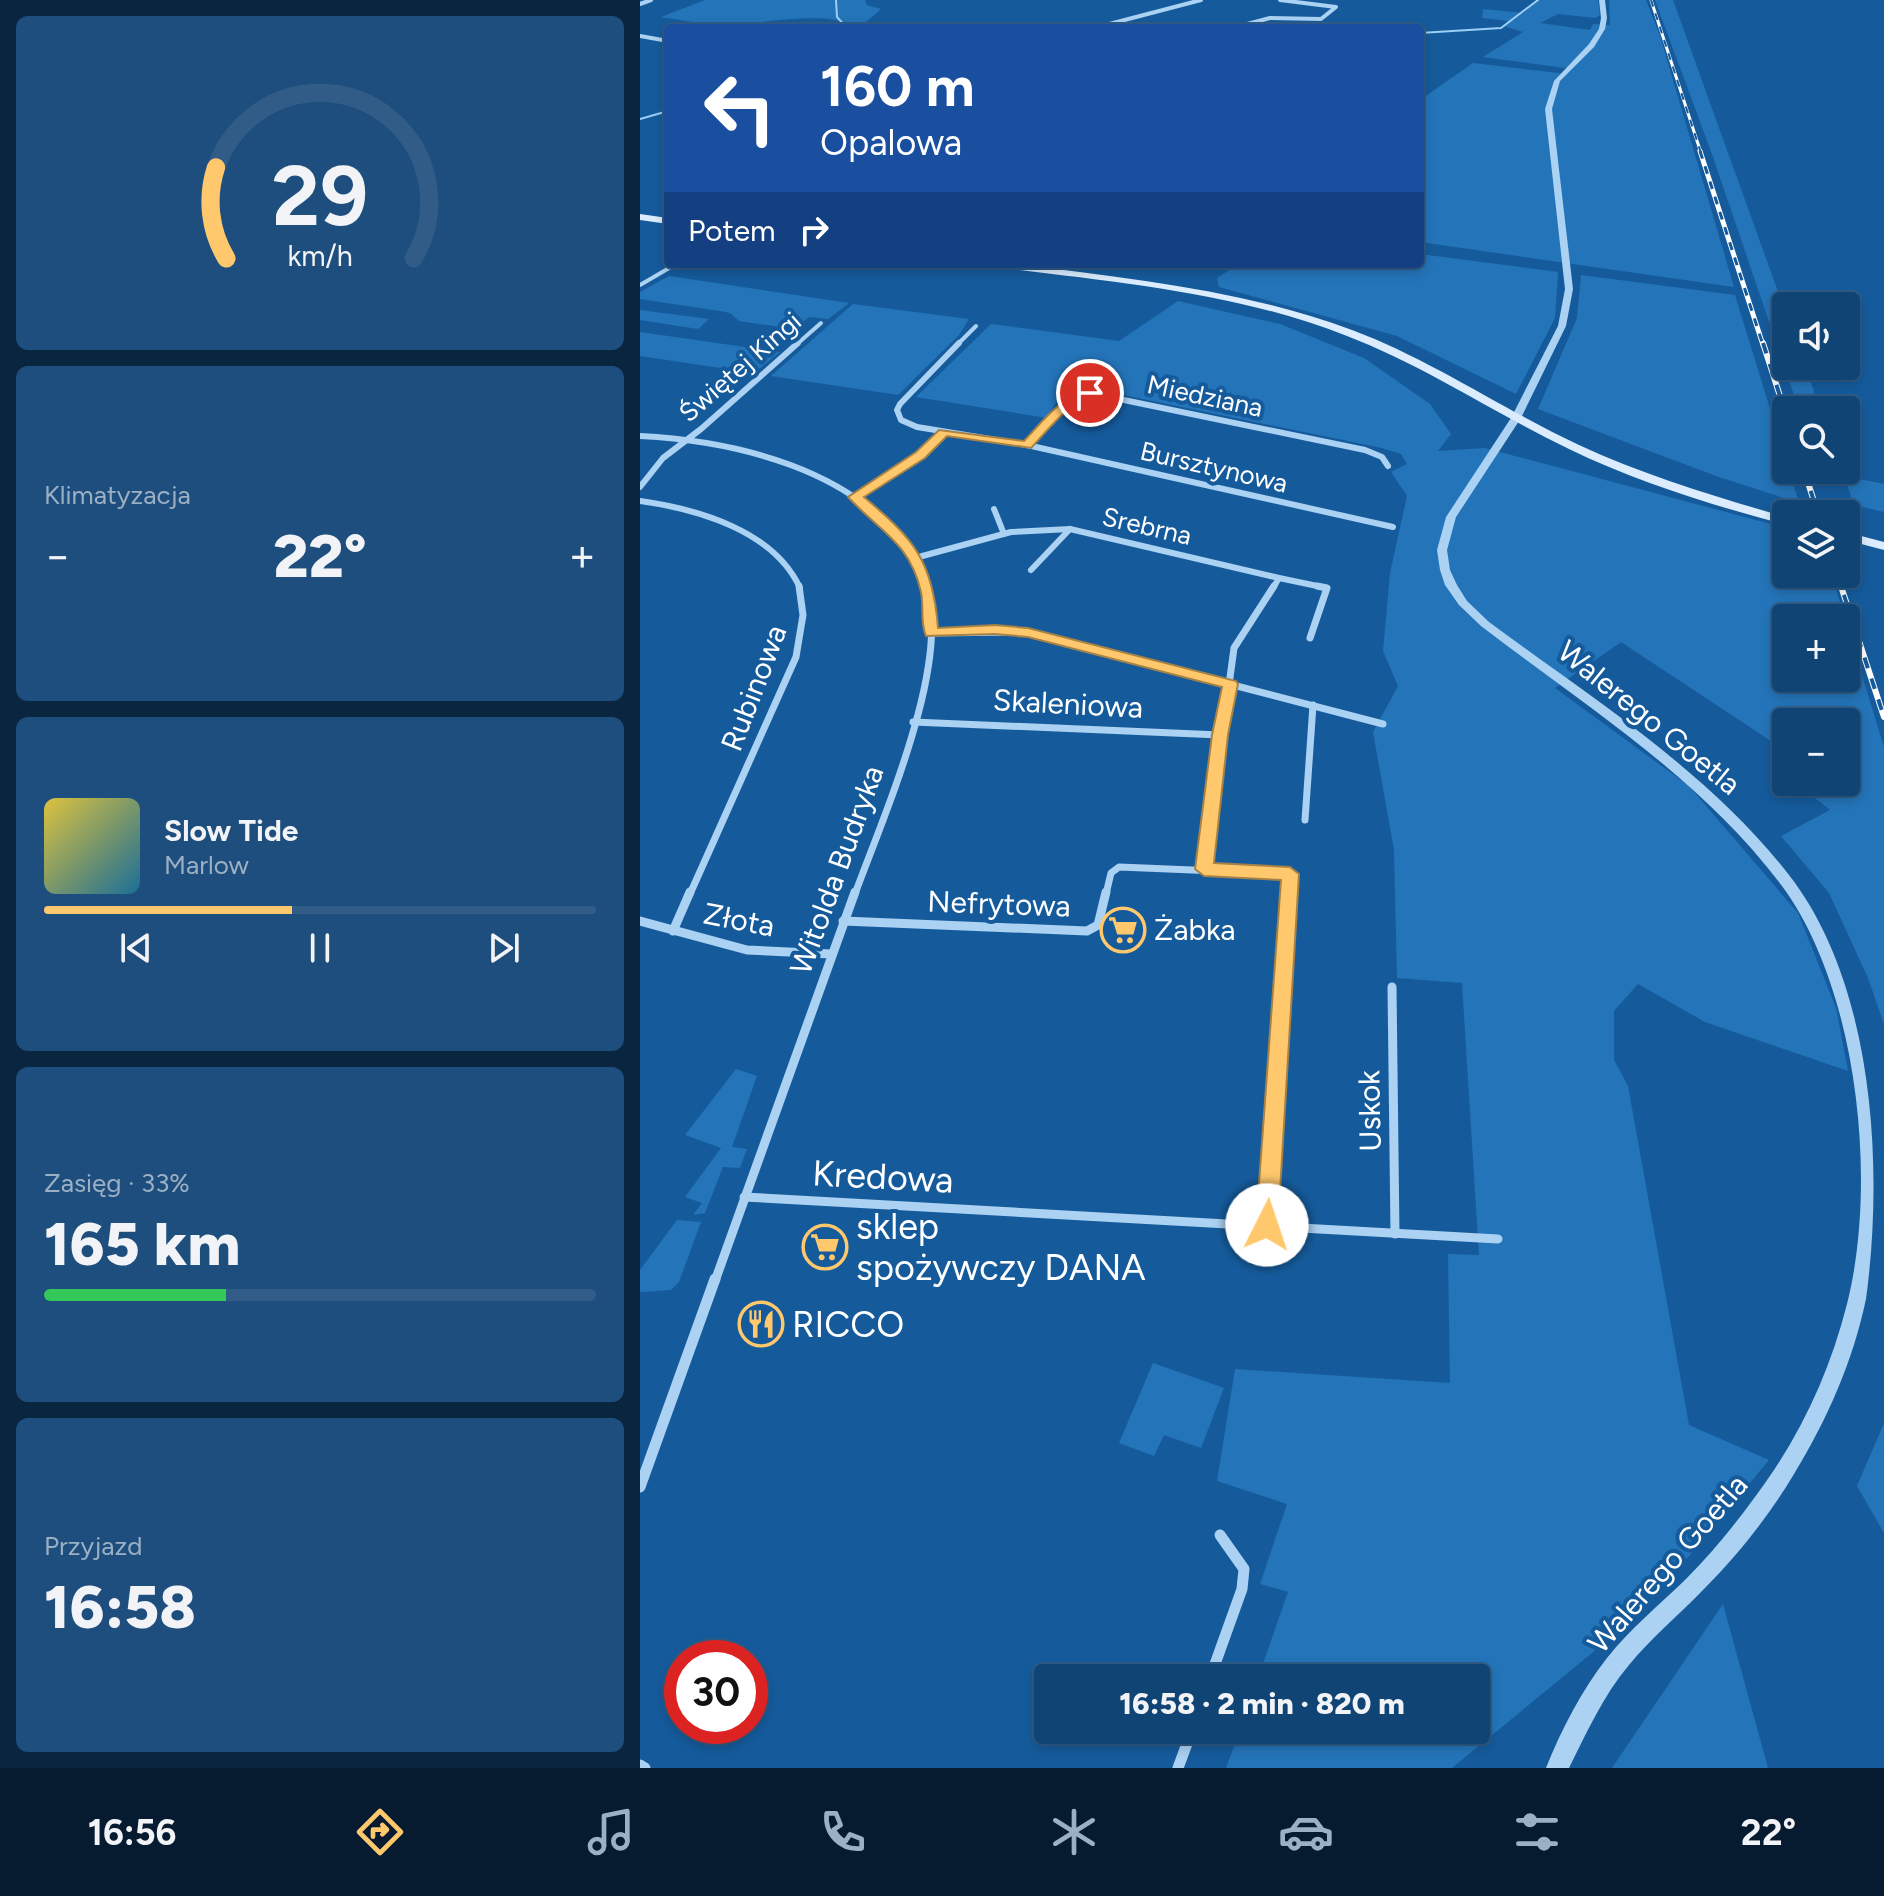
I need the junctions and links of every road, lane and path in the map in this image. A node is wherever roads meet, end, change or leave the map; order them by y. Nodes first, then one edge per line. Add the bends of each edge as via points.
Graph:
1 (651, 0) edge
2 (1201, 0) edge
3 (1280, 0) edge
4 (1602, 0) edge
5 (640, 4) edge
6 (1109, 24) edge
7 (1247, 24) edge
8 (640, 36) edge
9 (664, 40) edge
10 (640, 217) edge
11 (664, 220) edge
12 (669, 268) edge
13 (1027, 268) edge
14 (640, 285) edge
15 (821, 323) dead end
16 (976, 326) dead end
17 (1516, 418) junction
18 (944, 432) junction
19 (640, 436) edge
20 (685, 440) junction
21 (1027, 445) junction
22 (1388, 466) dead end
23 (640, 487) edge
24 (855, 497) junction
25 (640, 501) edge
26 (994, 509) dead end
27 (1772, 517) edge
28 (1393, 527) dead end
29 (1070, 529) junction
30 (1004, 534) junction
31 (1860, 540) edge
32 (1884, 546) edge
33 (915, 558) junction
34 (1031, 570) dead end
35 (1279, 578) junction
36 (931, 633) junction
37 (1310, 638) dead end
38 (1230, 684) junction
39 (1313, 705) junction
40 (913, 722) junction
41 (1383, 724) dead end
42 (1220, 735) junction
43 (1305, 820) dead end
44 (1204, 869) junction
45 (640, 921) edge
46 (843, 921) junction
47 (673, 931) junction
48 (831, 954) junction
49 (1392, 987) dead end
50 (744, 1197) junction
51 (1267, 1225) junction
52 (1395, 1234) junction
53 (1498, 1239) dead end
54 (640, 1487) edge
55 (1220, 1535) dead end
56 (1215, 1664) edge
57 (1187, 1744) edge
58 (1178, 1768) edge
59 (1557, 1768) edge

1 - 5 street
2 - 6 street
3 - 7 street via 1336,7 1321,19 1270,18
4 - 17 street, Walerego Goetla via 1601,29 1557,80 1550,96 1555,192 1569,289 1562,326
8 - 9 street
10 - 11 main road
12 - 14 street
13 - 17 main road via 1199,291 1296,314 1373,343
15 - 20 street, Świętej Kingi
16 - 18 street, Bursztynowa via 897,410 907,424
17 - 27 main road via 1646,477
17 - 59 street, Walerego Goetla via 1451,517 1442,550 1451,585 1485,624 1685,775 1781,876 1804,907 1842,995 1861,1050 1878,1147 1868,1276 1852,1334 1816,1416 1787,1468 1741,1531 1610,1671
18 - 21 street, Bursztynowa
18 - 24 street via 920,455
19 - 20 street, Witolda Budryka
20 - 23 street via 658,462
20 - 24 street, Witolda Budryka via 780,462
21 - 22 street, Miedziana via 1064,407 1090,393 1365,450
21 - 28 street, Bursztynowa
24 - 33 street, Witolda Budryka via 894,529
25 - 47 street, Rubinowa via 710,518 769,548 798,581 805,617 796,657
26 - 30 street
29 - 30 street, Srebrna
29 - 34 street
29 - 35 street, Srebrna
30 - 33 street, Srebrna
31 - 32 main road
33 - 36 street, Witolda Budryka via 928,592
35 - 37 street, Srebrna via 1327,588
35 - 38 street via 1234,648
36 - 38 street via 1028,632
36 - 40 street, Witolda Budryka
38 - 39 street
38 - 42 street
39 - 41 street
39 - 43 street
40 - 42 street, Skaleniowa
40 - 46 street, Witolda Budryka
42 - 44 street
44 - 46 street, Nefrytowa via 1114,869 1098,925 1087,931
44 - 51 street via 1290,874
45 - 47 street, Złota
46 - 48 street, Witolda Budryka
47 - 48 street, Złota via 747,950
48 - 50 street, Witolda Budryka
49 - 52 street, Uskok
50 - 51 street, Kredowa
50 - 54 street, Witolda Budryka
51 - 52 street, Kredowa
52 - 53 street, Kredowa
55 - 56 street via 1244,1569
57 - 58 street

